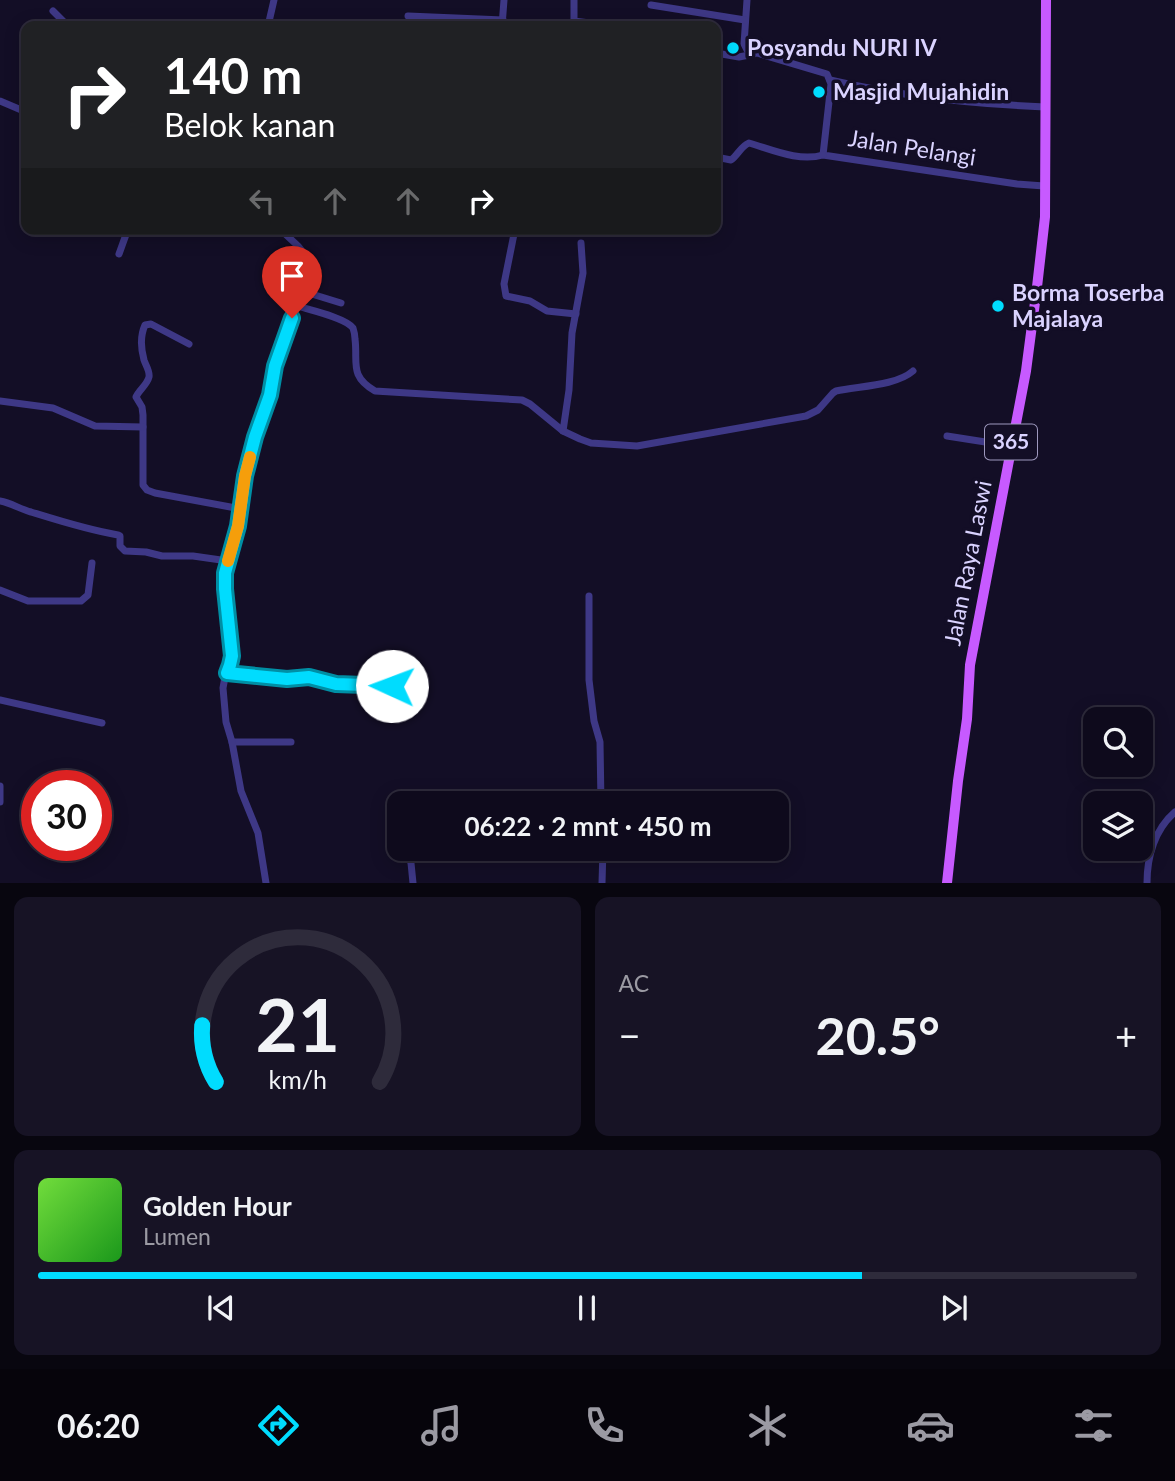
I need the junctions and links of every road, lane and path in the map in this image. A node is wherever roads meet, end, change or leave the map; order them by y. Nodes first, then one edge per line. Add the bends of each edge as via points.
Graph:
1 (274, 0) edge
2 (504, 0) edge
3 (573, 0) edge
4 (747, 0) edge
5 (1046, 0) edge
6 (651, 5) dead end
7 (53, 11) dead end
8 (408, 16) dead end
9 (745, 20) junction
10 (63, 21) edge
11 (269, 21) edge
12 (475, 21) edge
13 (502, 21) edge
14 (574, 21) edge
15 (721, 54) edge
16 (755, 54) junction
17 (830, 80) junction
18 (0, 101) edge
19 (1045, 107) junction
20 (21, 109) edge
21 (823, 155) junction
22 (721, 159) edge
23 (1044, 186) junction
24 (126, 235) edge
25 (286, 235) edge
26 (514, 235) edge
27 (581, 243) dead end
28 (119, 254) dead end
29 (302, 291) junction
30 (341, 303) dead end
31 (297, 306) junction
32 (576, 314) junction
33 (189, 344) dead end
34 (913, 371) dead end
35 (0, 401) edge
36 (143, 427) junction
37 (563, 430) junction
38 (947, 436) dead end
39 (1011, 446) junction
40 (0, 501) edge
41 (241, 509) junction
42 (228, 561) junction
43 (92, 563) dead end
44 (0, 590) edge
45 (589, 596) dead end
46 (227, 673) junction
47 (392, 686) dead end
48 (0, 700) edge
49 (102, 723) dead end
50 (232, 742) junction
51 (292, 742) dead end
52 (0, 786) edge
53 (601, 791) edge
54 (0, 802) edge
55 (1175, 812) edge
56 (410, 861) edge
57 (603, 861) edge
58 (265, 883) edge
59 (413, 883) edge
60 (602, 883) edge
61 (947, 883) edge
62 (1147, 883) edge

1 - 11 street
2 - 13 street
3 - 14 street
4 - 9 street
5 - 19 main road, Jalan Raya Laswi / 365
6 - 9 street
7 - 10 street
8 - 12 street
9 - 16 street via 744,47
15 - 16 street
16 - 17 street via 827,74
17 - 19 street via 870,89
17 - 21 street, Jalan Pelangi
18 - 20 street
19 - 23 main road, Jalan Raya Laswi / 365
21 - 22 street via 807,158 749,144 731,160
21 - 23 street, Jalan Pelangi
23 - 39 main road, Jalan Raya Laswi / 365 via 1045,217 1032,333
24 - 28 street
25 - 29 street via 305,255
26 - 32 street via 506,296 530,301 547,311
27 - 32 street via 583,268
29 - 30 street
29 - 31 street
31 - 37 street via 352,327 358,375 374,391 522,400
31 - 41 street via 255,437
32 - 37 street
33 - 36 street via 145,325 141,338 149,376 136,396 143,410
34 - 37 street via 897,379 836,391 806,416 659,443 591,443
35 - 36 street via 52,408 98,426
36 - 41 street via 142,481 147,490
38 - 39 street
39 - 61 main road, Jalan Raya Laswi / 365 via 970,666 968,719
40 - 42 street via 118,535 125,551
41 - 42 street
42 - 46 street via 225,589 232,656
43 - 44 street via 88,595 81,601 28,601
45 - 53 street via 589,680 600,742
46 - 47 street
46 - 50 street via 223,699
48 - 49 street
50 - 51 street
50 - 58 street via 241,790 258,833
52 - 54 street
55 - 62 street via 1154,840
56 - 59 street
57 - 60 street

